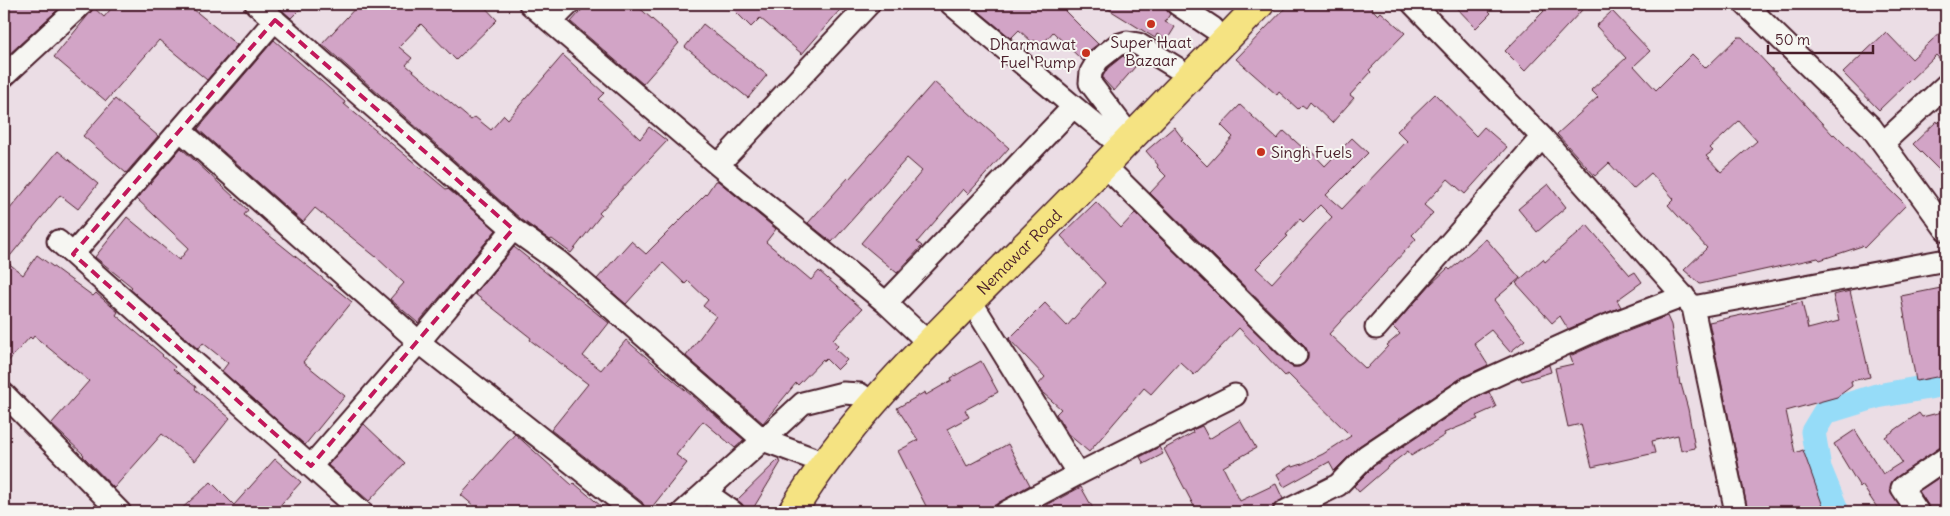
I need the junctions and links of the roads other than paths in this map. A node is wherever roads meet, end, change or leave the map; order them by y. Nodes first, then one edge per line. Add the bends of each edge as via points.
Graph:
1 (82, 4) edge
2 (256, 4) edge
3 (530, 4) edge
4 (569, 4) edge
5 (869, 4) edge
6 (951, 4) edge
7 (1177, 4) edge
8 (1237, 4) edge
9 (1260, 4) edge
10 (1413, 4) edge
11 (1745, 4) edge
12 (275, 20) junction
13 (551, 22) junction
14 (1213, 28) junction
15 (1177, 68) junction
16 (4, 76) edge
17 (1946, 85) edge
18 (1073, 107) junction
19 (180, 130) junction
20 (1542, 137) junction
21 (1882, 143) junction
22 (1115, 144) junction
23 (718, 165) junction
24 (513, 229) junction
25 (1946, 230) edge
26 (1946, 260) edge
27 (971, 301) junction
28 (1688, 301) junction
29 (886, 302) junction
30 (1376, 328) dead end
31 (923, 339) junction
32 (419, 342) junction
33 (1296, 355) dead end
34 (1235, 395) dead end
35 (866, 399) junction
36 (8, 405) edge
37 (763, 440) junction
38 (1946, 458) edge
39 (817, 460) junction
40 (311, 466) junction
41 (1078, 474) junction
42 (706, 493) junction
43 (120, 512) edge
44 (362, 512) edge
45 (634, 512) edge
46 (683, 512) edge
47 (733, 512) edge
48 (775, 512) edge
49 (792, 512) edge
50 (1006, 512) edge
51 (1284, 512) edge
52 (1736, 512) edge
53 (1918, 512) edge

1 - 16 street
2 - 12 street
3 - 13 street
4 - 13 street
5 - 23 street
6 - 18 street
7 - 14 street
8 - 14 highway, Nemawar Road
9 - 22 highway, Nemawar Road
10 - 20 street
11 - 21 street via 1870,127
12 - 19 street
12 - 24 street
13 - 23 street
14 - 15 highway, Nemawar Road
15 - 22 highway, Nemawar Road
15 - 22 street via 1138,44 1127,42 1117,45 1098,60 1091,72 1090,84
17 - 21 street
18 - 22 street
18 - 29 street
19 - 32 street
19 - 40 street via 66,248
20 - 28 street
20 - 30 street
21 - 25 street
22 - 27 highway, Nemawar Road
22 - 31 highway, Nemawar Road
22 - 33 street
23 - 29 street
24 - 32 street
24 - 37 street via 558,261
26 - 28 street
27 - 31 highway, Nemawar Road
27 - 41 street
28 - 51 street via 1603,327 1468,388 1366,456 1338,485
28 - 52 street
29 - 31 street
31 - 35 highway, Nemawar Road
32 - 40 street
32 - 45 street
34 - 41 street
35 - 37 street via 843,393 803,403
35 - 39 highway, Nemawar Road via 839,442
36 - 43 street
37 - 39 street
37 - 42 street
38 - 53 street via 1902,488
39 - 48 highway, Nemawar Road
39 - 49 highway, Nemawar Road
40 - 44 street
41 - 50 street
42 - 46 street
42 - 47 street

